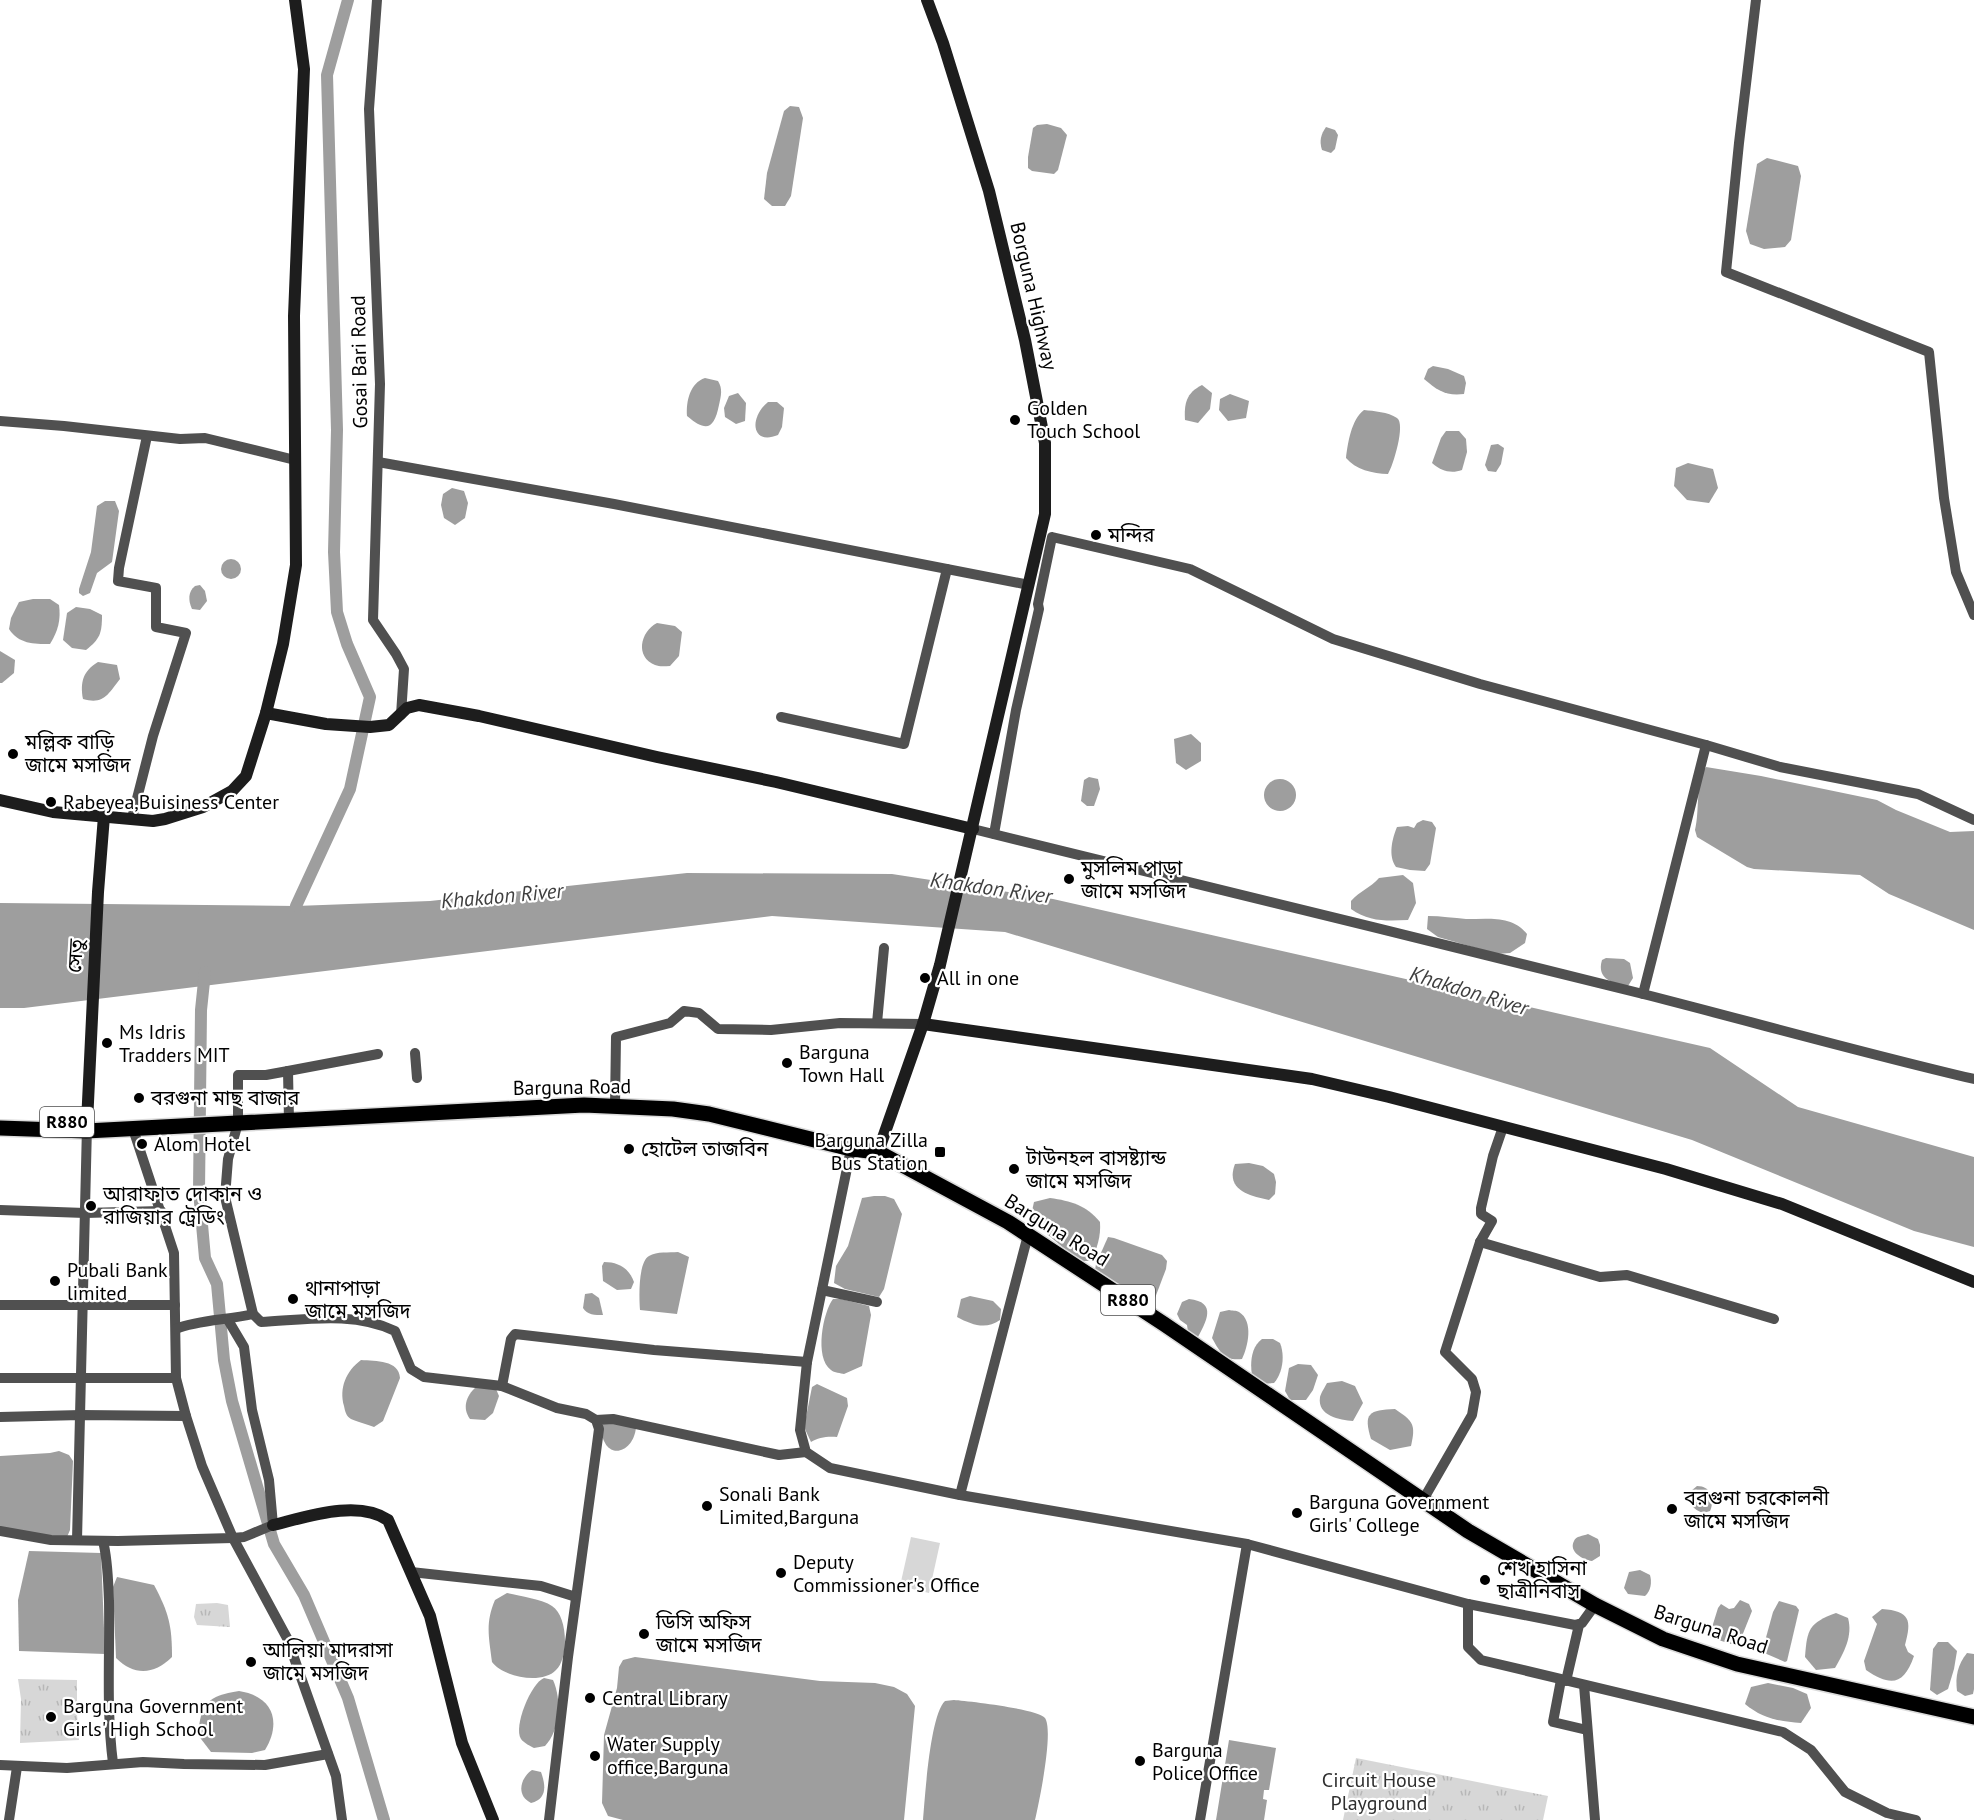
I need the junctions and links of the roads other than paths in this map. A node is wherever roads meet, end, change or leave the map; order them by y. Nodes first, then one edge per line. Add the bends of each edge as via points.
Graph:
1 (295, 0) edge
2 (377, 0) edge
3 (927, 0) edge
4 (1756, 0) edge
5 (0, 421) edge
6 (147, 436) junction
7 (296, 460) junction
8 (378, 462) junction
9 (948, 569) junction
10 (1029, 585) junction
11 (1974, 615) edge
12 (266, 713) junction
13 (401, 715) junction
14 (780, 717) dead end
15 (1706, 745) junction
16 (0, 801) edge
17 (104, 816) junction
18 (132, 818) junction
19 (1974, 820) edge
20 (973, 829) junction
21 (994, 834) junction
22 (884, 948) dead end
23 (1643, 994) junction
24 (877, 1023) junction
25 (923, 1024) junction
26 (415, 1053) dead end
27 (378, 1054) dead end
28 (288, 1071) junction
29 (417, 1078) dead end
30 (1974, 1079) edge
31 (615, 1106) junction
32 (0, 1120) edge
33 (289, 1121) junction
34 (238, 1123) junction
35 (87, 1127) junction
36 (1503, 1127) junction
37 (0, 1128) edge
38 (133, 1129) junction
39 (850, 1149) junction
40 (878, 1152) junction
41 (0, 1210) edge
42 (161, 1211) junction
43 (85, 1213) junction
44 (1028, 1235) junction
45 (1480, 1242) junction
46 (1974, 1282) edge
47 (822, 1290) junction
48 (877, 1302) dead end
49 (83, 1304) junction
50 (0, 1305) edge
51 (175, 1305) junction
52 (253, 1314) junction
53 (1774, 1319) dead end
54 (228, 1320) junction
55 (176, 1329) junction
56 (807, 1362) junction
57 (0, 1378) edge
58 (176, 1378) junction
59 (80, 1379) junction
60 (502, 1386) junction
61 (81, 1414) junction
62 (186, 1416) junction
63 (0, 1418) edge
64 (596, 1420) junction
65 (806, 1452) junction
66 (960, 1495) junction
67 (1423, 1500) junction
68 (273, 1525) junction
69 (0, 1531) edge
70 (238, 1538) junction
71 (77, 1540) junction
72 (103, 1541) junction
73 (1247, 1544) junction
74 (411, 1572) junction
75 (576, 1597) junction
76 (1468, 1604) junction
77 (1595, 1605) junction
78 (1579, 1625) junction
79 (1564, 1680) junction
80 (1584, 1685) junction
81 (1974, 1717) edge
82 (1587, 1730) junction
83 (328, 1754) junction
84 (113, 1763) junction
85 (0, 1766) edge
86 (17, 1767) junction
87 (9, 1820) edge
88 (342, 1820) edge
89 (493, 1820) edge
90 (549, 1820) edge
91 (1200, 1820) edge
92 (1594, 1820) edge
93 (1916, 1820) edge

1 - 7 street via 304,69 294,316
2 - 8 street, Gosai Bari Road via 369,109 380,384
3 - 10 street, Borguna Highway via 989,191 1042,420 1046,514
4 - 11 street via 1726,272 1929,352 1956,572
5 - 6 street
6 - 7 street via 205,438
6 - 18 street via 118,581 156,588 156,627 186,633
7 - 12 street via 296,565
8 - 9 street
8 - 13 street, Gosai Bari Road via 373,620 404,669
9 - 10 street
9 - 14 street via 904,744
10 - 20 street, Borguna Highway
12 - 13 street via 370,727 389,725
12 - 18 street via 246,776 232,791 203,807 165,819
13 - 20 street via 407,708 419,705 479,716
15 - 19 street via 1779,767 1918,794
15 - 21 street via 1480,684 1333,639 1190,569 1052,537
15 - 23 street
16 - 17 street via 53,812
17 - 18 street
17 - 35 street, সেতু
20 - 21 street
20 - 25 street, Borguna Highway
21 - 23 street
22 - 24 street
23 - 30 street
24 - 25 street
24 - 31 street via 718,1029 699,1013 684,1011 670,1023 616,1037
25 - 36 street via 1312,1079
25 - 40 street, Borguna Highway
26 - 29 street
27 - 28 street
28 - 33 street
28 - 34 street via 238,1076
31 - 33 main road, Barguna Road / R880
31 - 39 main road, Barguna Road / R880 via 709,1114
32 - 35 main road, Barguna Road / R880
33 - 34 main road, Barguna Road / R880
34 - 38 main road, Barguna Road / R880
34 - 52 street via 228,1159 225,1197
35 - 37 main road, Barguna Road / R880
35 - 38 main road, Barguna Road / R880
35 - 43 street
36 - 45 street via 1481,1208 1481,1214 1492,1221
36 - 46 street via 1782,1204
38 - 42 street
39 - 40 main road, Barguna Road / R880
39 - 47 street
40 - 44 main road, Barguna Road / R880
41 - 43 street
42 - 43 street
42 - 51 street via 174,1253
43 - 49 street
44 - 66 street
44 - 67 main road, Barguna Road / R880
45 - 53 street via 1600,1277 1627,1275
45 - 67 street via 1444,1352 1472,1379 1476,1392 1472,1415
47 - 48 street
47 - 56 street
49 - 50 street
49 - 51 street
49 - 59 street
51 - 55 street
52 - 54 street
52 - 60 street via 261,1322 340,1318 381,1324 395,1331 411,1369 424,1377
54 - 55 street via 187,1324
54 - 68 street via 244,1347 252,1410 269,1480
55 - 58 street
56 - 60 street via 515,1334
56 - 65 street via 801,1430
57 - 59 street
58 - 59 street
58 - 62 street
59 - 61 street
60 - 64 street
61 - 62 street
61 - 63 street
61 - 71 street
62 - 70 street via 202,1466
64 - 65 street via 613,1419 779,1455
64 - 75 street via 599,1429
65 - 66 street via 830,1468
66 - 73 street
67 - 77 main road, Barguna Road / R880 via 1468,1531
68 - 70 street
68 - 74 street via 329,1512 379,1514 388,1520
69 - 71 street via 51,1540
70 - 72 street
70 - 83 street via 287,1638
71 - 72 street
72 - 84 street via 111,1645 108,1702
73 - 76 street
73 - 91 street
74 - 75 street via 541,1586
74 - 89 street via 430,1616 462,1743
75 - 90 street
76 - 78 street
76 - 79 street via 1468,1647 1481,1660
77 - 78 street
77 - 81 main road, Barguna Road / R880 via 1663,1640 1737,1664
78 - 79 street
79 - 80 street
79 - 82 street via 1553,1722
80 - 82 street
80 - 93 street via 1784,1732 1811,1750 1845,1792 1887,1813
82 - 92 street
83 - 84 street via 265,1765
83 - 88 street via 336,1776
84 - 86 street via 67,1768
85 - 86 street
86 - 87 street

